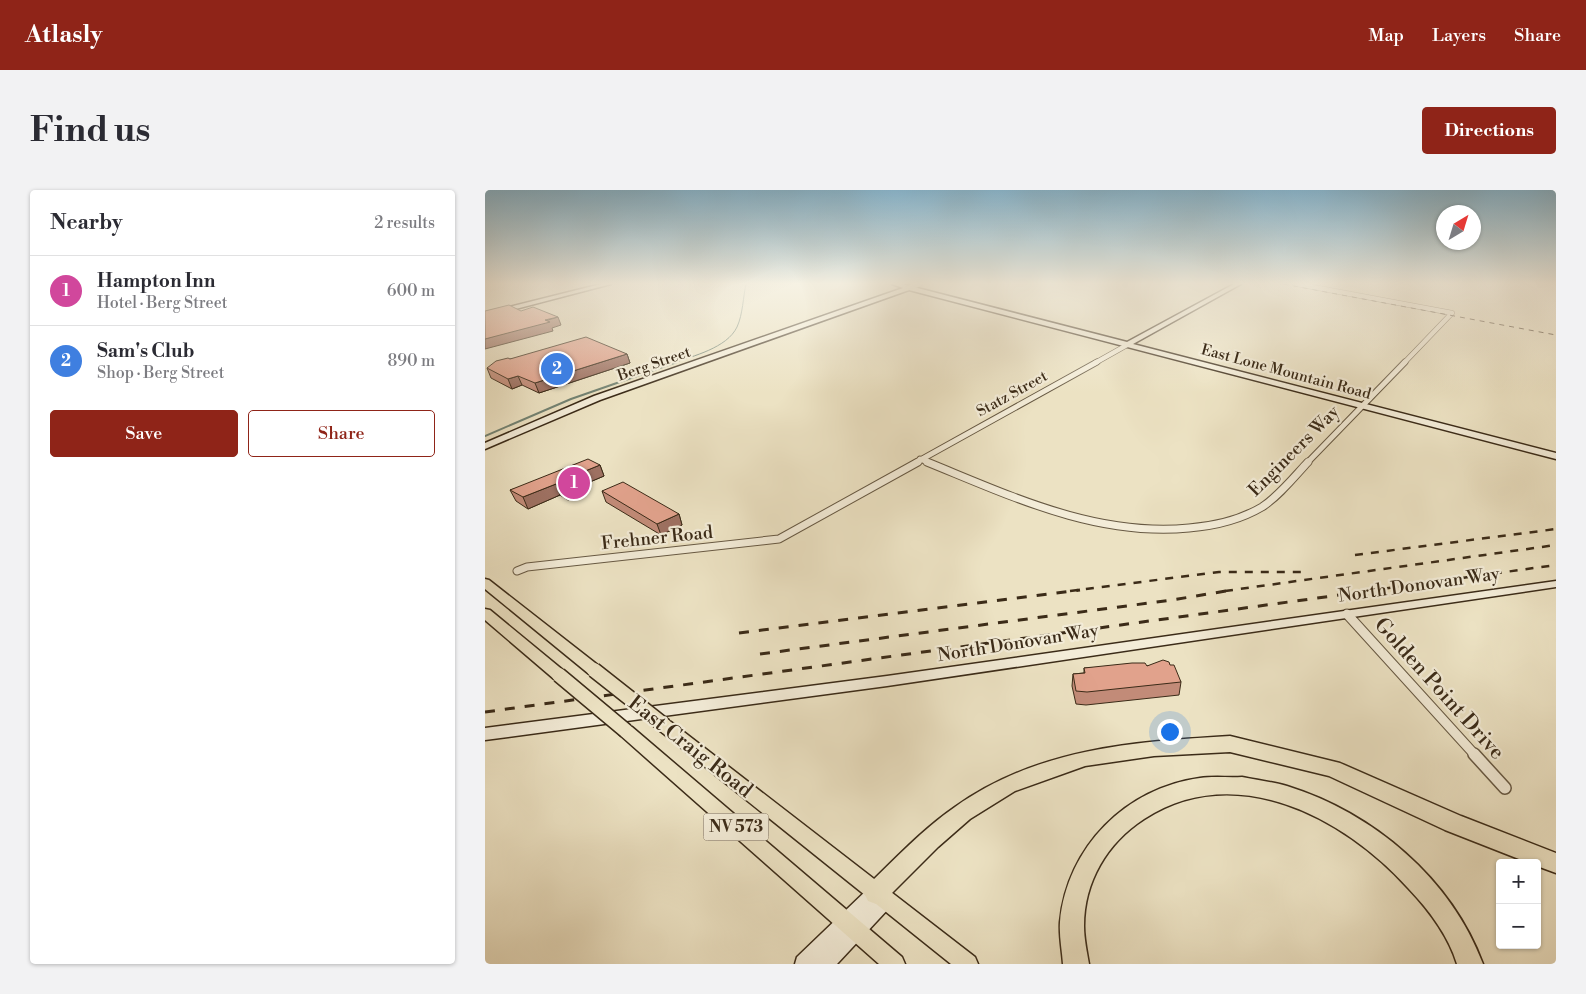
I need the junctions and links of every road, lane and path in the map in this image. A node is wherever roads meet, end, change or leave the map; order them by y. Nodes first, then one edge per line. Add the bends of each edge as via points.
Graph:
1 (814, 320) edge
2 (1031, 320) edge
3 (1173, 320) edge
4 (1445, 320) edge
5 (1127, 345) junction
6 (1361, 406) junction
7 (485, 446) edge
8 (1556, 456) edge
9 (920, 459) junction
10 (798, 527) joint
11 (517, 572) dead end
12 (485, 584) edge
13 (1556, 584) edge
14 (485, 613) edge
15 (1347, 614) junction
16 (485, 734) edge
17 (1505, 788) dead end
18 (1556, 863) edge
19 (880, 896) junction
20 (851, 926) junction
21 (804, 964) edge
22 (824, 964) edge
23 (895, 964) edge
24 (968, 964) edge
25 (1076, 964) edge
26 (1470, 964) edge

1 - 7 street, Berg Street via 597,398
2 - 5 street, East Lone Mountain Road
3 - 5 street, Statz Street
4 - 6 street, Engineers Way
5 - 6 street, East Lone Mountain Road
5 - 9 street, Statz Street
6 - 8 street, East Lone Mountain Road
6 - 9 street, Engineers Way via 1262,507 1222,524 1188,529 1145,530 1085,521
9 - 10 street, Statz Street
10 - 11 street, Frehner Road via 779,539 527,567
12 - 19 main road, East Craig Road / NV 573, bridge
13 - 15 street, North Donovan Way
14 - 20 main road, East Craig Road / NV 573, bridge
15 - 16 street, North Donovan Way via 887,681
15 - 17 street, Golden Point Drive
18 - 19 highway via 1453,823 1333,769 1231,744 1153,748 1084,758 1008,786 963,813 930,840
19 - 20 street
19 - 24 main road, East Craig Road / NV 573
20 - 21 street
20 - 22 street
20 - 23 main road, East Craig Road / NV 573
25 - 26 highway via 1072,922 1081,882 1088,864 1109,833 1137,809 1182,790 1215,786 1251,787 1298,798 1318,805 1367,833 1415,876 1444,912

